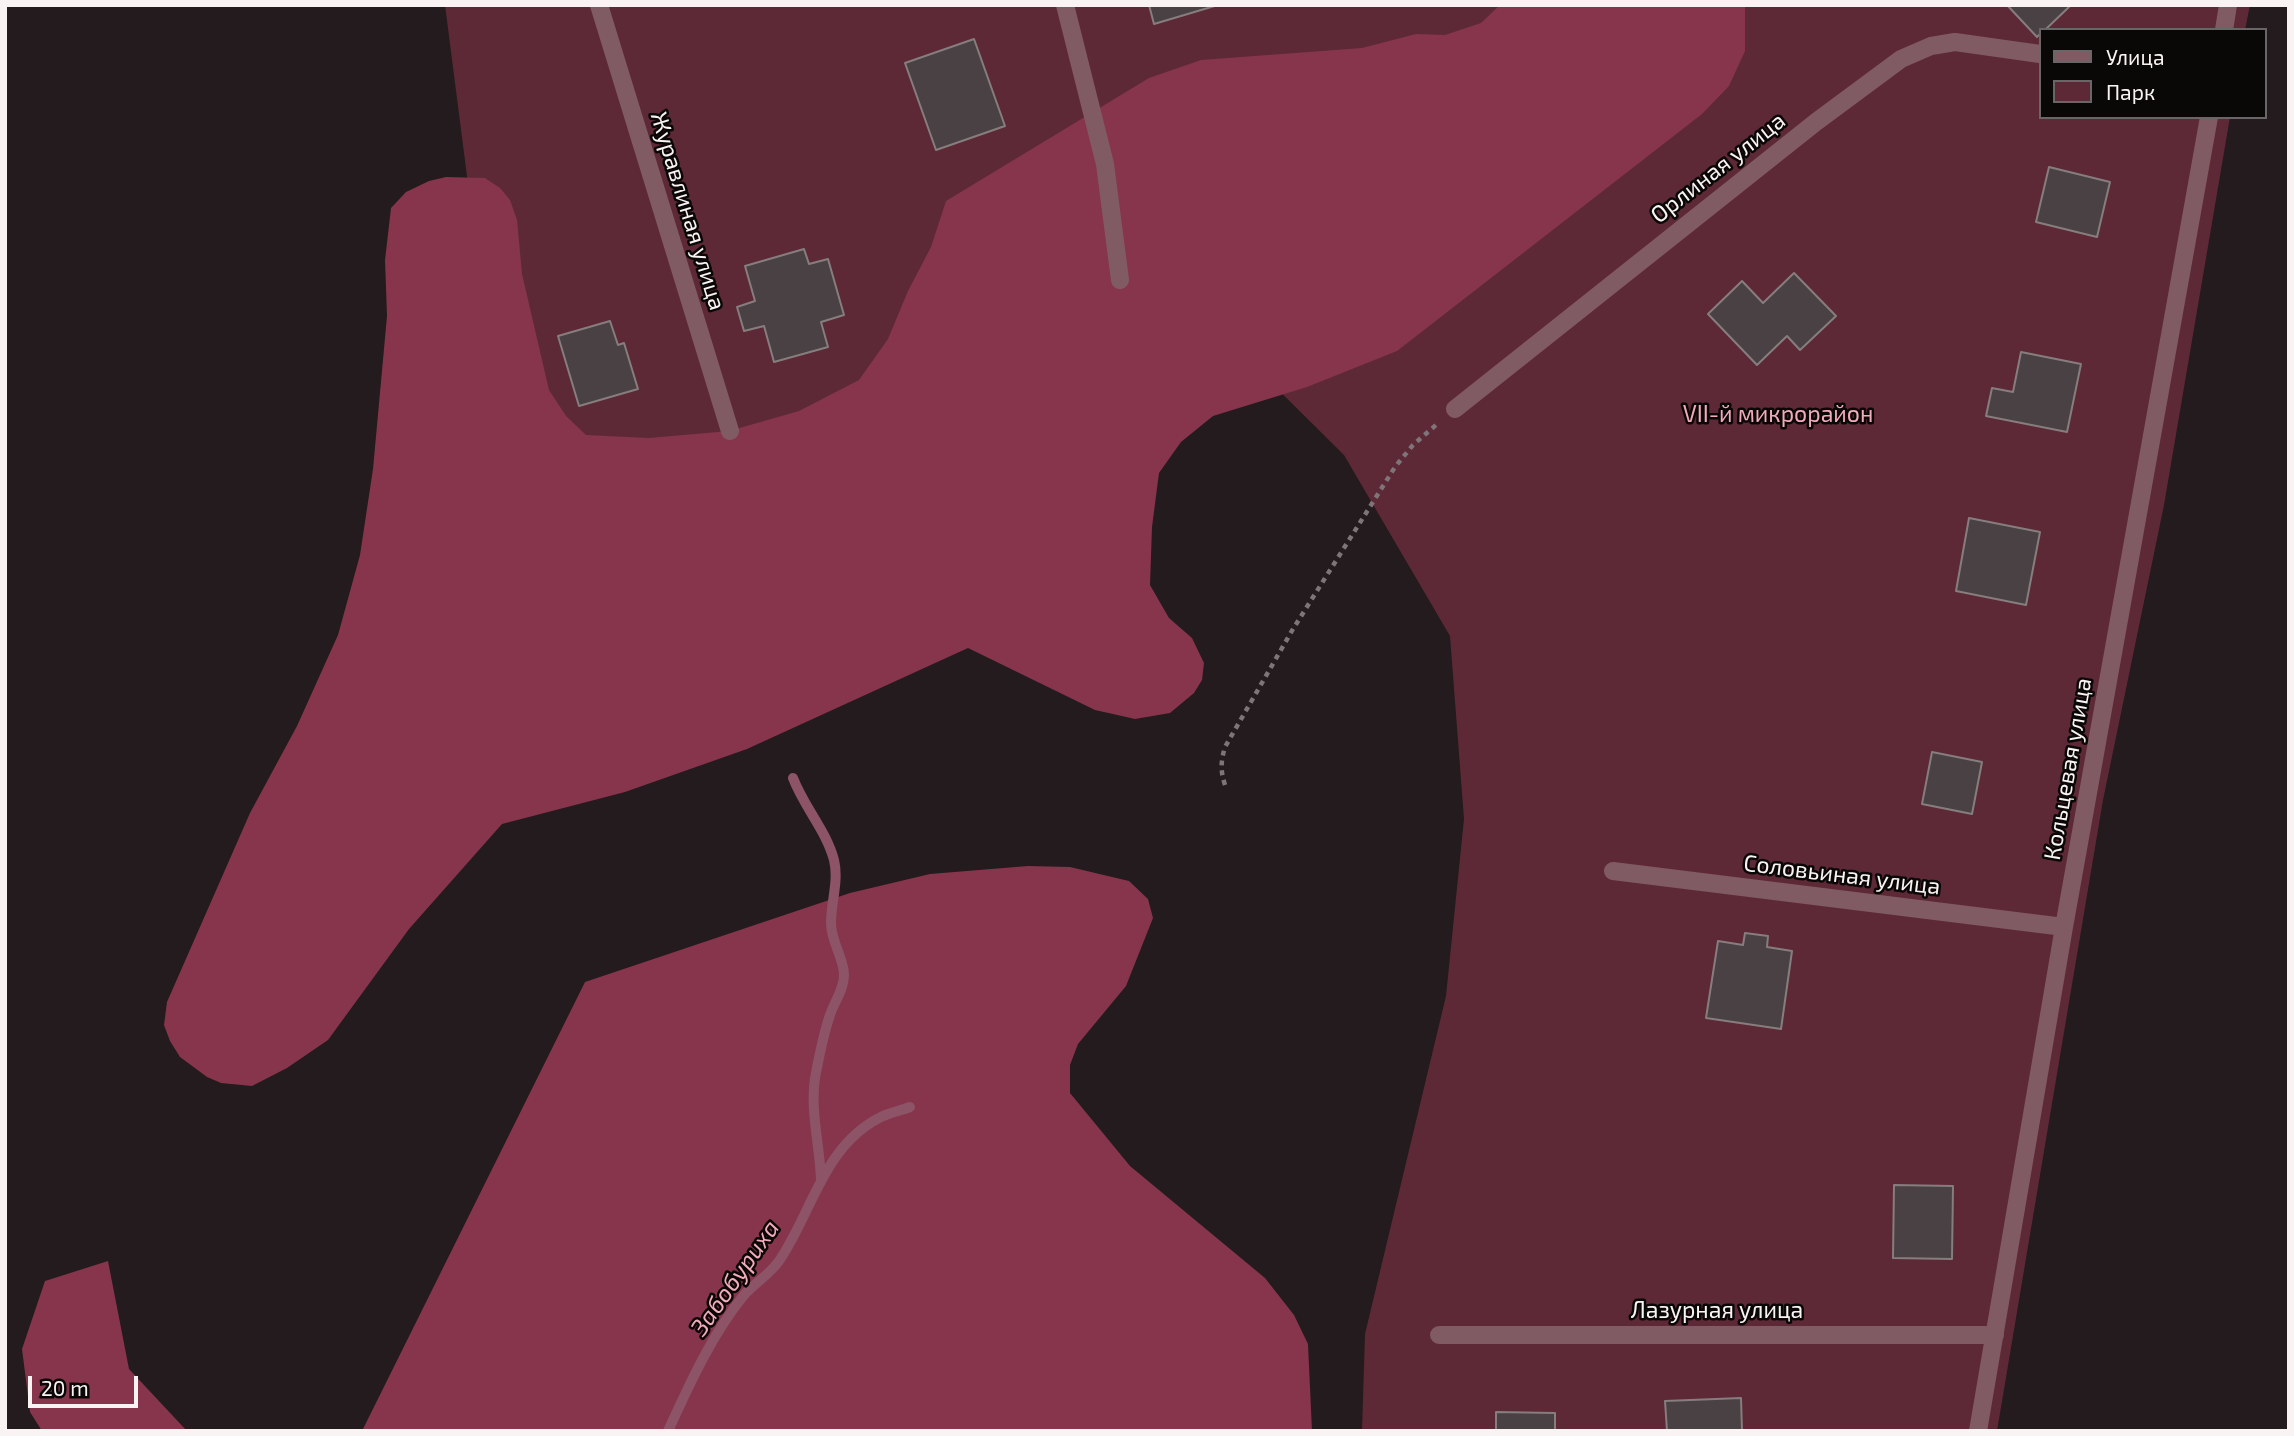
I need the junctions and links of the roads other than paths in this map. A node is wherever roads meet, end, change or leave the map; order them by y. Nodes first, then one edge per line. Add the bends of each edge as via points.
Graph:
1 (599, 5) edge
2 (1065, 5) edge
3 (2228, 5) edge
4 (2224, 28) edge
5 (2038, 54) edge
6 (2210, 119) edge
7 (1120, 281) dead end
8 (1455, 409) road end
9 (730, 431) dead end
10 (1613, 871) dead end
11 (2064, 928) junction
12 (1439, 1335) dead end
13 (1995, 1335) junction
14 (1978, 1431) edge

1 - 9 street, Журавлиная улица
2 - 7 street via 1105,164
3 - 4 street
5 - 8 street, Орлиная улица via 1955,42 1901,59
6 - 11 street, Кольцевая улица
10 - 11 street, Соловьиная улица
11 - 13 street, Кольцевая улица
12 - 13 street, Лазурная улица
13 - 14 street, Кольцевая улица

